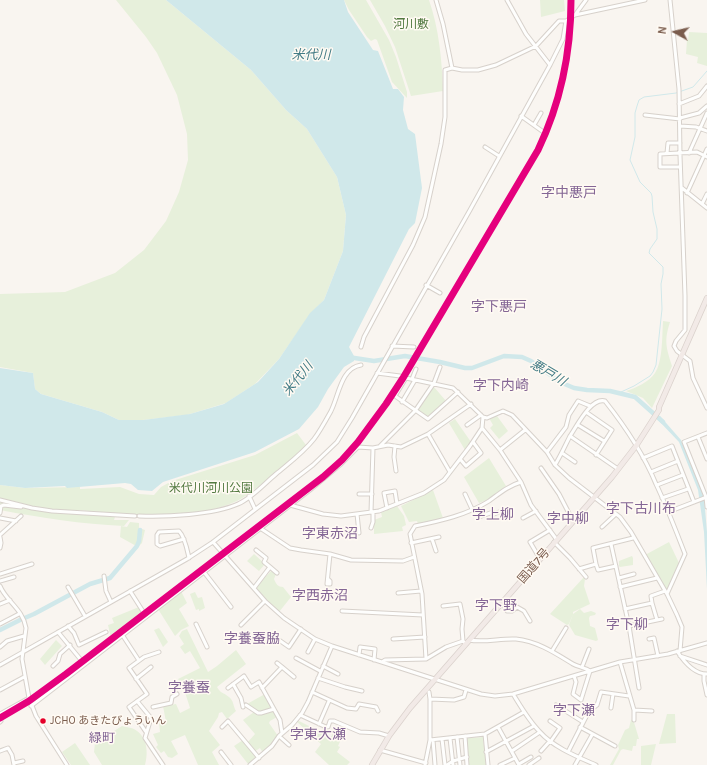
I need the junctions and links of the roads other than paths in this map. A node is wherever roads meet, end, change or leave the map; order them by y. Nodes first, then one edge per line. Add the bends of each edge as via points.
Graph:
1 (436, 0) edge
2 (507, 0) edge
3 (586, 0) edge
4 (644, 0) edge
5 (670, 0) edge
6 (575, 15) junction
7 (566, 21) junction
8 (536, 46) junction
9 (550, 65) junction
10 (452, 68) junction
11 (707, 86) edge
12 (680, 104) junction
13 (707, 106) edge
14 (707, 112) edge
15 (541, 113) dead end
16 (645, 115) dead end
17 (521, 116) junction
18 (680, 118) junction
19 (534, 126) junction
20 (680, 126) junction
21 (699, 128) junction
22 (542, 131) dead end
23 (707, 132) edge
24 (680, 143) junction
25 (486, 147) dead end
26 (707, 149) edge
27 (689, 152) junction
28 (667, 153) junction
29 (680, 153) junction
30 (499, 156) junction
31 (706, 156) edge
32 (680, 167) junction
33 (682, 188) junction
34 (687, 193) junction
35 (707, 194) edge
36 (702, 204) junction
37 (707, 208) edge
38 (426, 285) junction
39 (440, 293) dead end
40 (707, 298) edge
41 (361, 346) dead end
42 (392, 346) junction
43 (414, 347) dead end
44 (682, 354) junction
45 (361, 365) dead end
46 (440, 368) dead end
47 (416, 370) dead end
48 (378, 372) junction
49 (400, 376) dead end
50 (414, 379) junction
51 (434, 383) junction
52 (458, 392) junction
53 (402, 402) junction
54 (471, 404) junction
55 (590, 406) junction
56 (707, 408) edge
57 (415, 411) junction
58 (586, 412) junction
59 (482, 416) junction
60 (466, 425) dead end
61 (578, 425) junction
62 (482, 428) junction
63 (525, 430) junction
64 (707, 433) edge
65 (428, 434) junction
66 (570, 436) junction
67 (698, 437) junction
68 (604, 441) junction
69 (472, 442) junction
70 (395, 446) junction
71 (636, 446) junction
72 (378, 447) junction
73 (373, 448) junction
74 (500, 450) junction
75 (547, 452) junction
76 (562, 453) junction
77 (596, 455) junction
78 (643, 458) junction
79 (460, 459) junction
80 (707, 459) edge
81 (678, 461) junction
82 (575, 462) dead end
83 (555, 465) junction
84 (541, 468) dead end
85 (618, 470) junction
86 (396, 471) dead end
87 (450, 472) junction
88 (651, 472) junction
89 (683, 475) junction
90 (521, 482) junction
91 (657, 485) junction
92 (688, 489) junction
93 (359, 494) dead end
94 (372, 494) junction
95 (465, 494) dead end
96 (249, 496) junction
97 (594, 497) junction
98 (706, 497) edge
99 (662, 498) junction
100 (0, 500) edge
101 (694, 502) junction
102 (397, 504) junction
103 (290, 505) junction
104 (24, 506) junction
105 (707, 507) edge
106 (387, 508) junction
107 (472, 508) junction
108 (255, 509) junction
109 (536, 511) junction
110 (372, 512) junction
111 (499, 512) dead end
112 (668, 512) junction
113 (0, 513) edge
114 (357, 514) junction
115 (616, 514) junction
116 (21, 516) dead end
117 (479, 517) dead end
118 (0, 518) edge
119 (523, 518) dead end
120 (16, 521) junction
121 (573, 521) junction
122 (602, 527) dead end
123 (260, 528) junction
124 (371, 528) dead end
125 (550, 530) junction
126 (359, 533) dead end
127 (0, 536) edge
128 (440, 537) dead end
129 (633, 538) junction
130 (184, 539) junction
131 (432, 539) junction
132 (556, 541) junction
133 (213, 542) junction
134 (411, 543) junction
135 (611, 544) junction
136 (0, 548) edge
137 (256, 550) dead end
138 (436, 551) dead end
139 (330, 554) junction
140 (224, 556) junction
141 (414, 557) junction
142 (188, 558) junction
143 (540, 559) junction
144 (32, 564) dead end
145 (596, 564) junction
146 (616, 566) junction
147 (270, 567) junction
148 (579, 569) junction
149 (204, 572) junction
150 (277, 573) dead end
151 (0, 574) edge
152 (634, 574) dead end
153 (104, 576) dead end
154 (14, 577) dead end
155 (586, 577) dead end
156 (619, 578) junction
157 (657, 578) junction
158 (328, 579) dead end
159 (0, 582) edge
160 (0, 586) edge
161 (68, 587) dead end
162 (620, 587) junction
163 (254, 588) junction
164 (665, 590) junction
165 (130, 591) junction
166 (422, 591) junction
167 (398, 593) dead end
168 (667, 594) junction
169 (10, 600) junction
170 (265, 601) junction
171 (110, 602) junction
172 (502, 602) junction
173 (652, 603) junction
174 (0, 604) edge
175 (443, 606) dead end
176 (231, 607) dead end
177 (626, 609) junction
178 (342, 611) dead end
179 (144, 613) dead end
180 (20, 614) junction
181 (424, 615) junction
182 (85, 616) junction
183 (662, 619) dead end
184 (530, 620) dead end
185 (657, 620) junction
186 (0, 624) edge
187 (196, 624) dead end
188 (241, 624) dead end
189 (68, 626) junction
190 (629, 626) junction
191 (566, 628) dead end
192 (301, 629) junction
193 (58, 632) junction
194 (106, 632) dead end
195 (24, 636) junction
196 (123, 636) junction
197 (425, 637) junction
198 (315, 639) junction
199 (393, 639) dead end
200 (649, 639) dead end
201 (279, 640) dead end
202 (466, 641) junction
203 (706, 643) edge
204 (70, 645) junction
205 (332, 646) junction
206 (0, 647) edge
207 (207, 647) dead end
208 (589, 649) dead end
209 (552, 651) junction
210 (678, 651) junction
211 (159, 652) dead end
212 (308, 652) dead end
213 (22, 653) junction
214 (359, 655) junction
215 (658, 656) junction
216 (680, 656) junction
217 (296, 658) dead end
218 (138, 659) junction
219 (426, 659) junction
220 (634, 659) junction
221 (80, 660) dead end
222 (374, 660) junction
223 (382, 662) junction
224 (620, 662) junction
225 (277, 663) dead end
226 (0, 665) edge
227 (707, 665) edge
228 (53, 666) dead end
229 (323, 666) junction
230 (151, 667) dead end
231 (282, 667) junction
232 (582, 667) junction
233 (320, 671) junction
234 (590, 671) junction
235 (338, 674) dead end
236 (706, 674) edge
237 (574, 676) junction
238 (24, 677) junction
239 (294, 677) dead end
240 (318, 678) junction
241 (136, 679) junction
242 (434, 680) junction
243 (233, 684) junction
244 (228, 688) dead end
245 (262, 688) junction
246 (639, 688) dead end
247 (0, 690) edge
248 (466, 690) junction
249 (362, 691) dead end
250 (312, 692) junction
251 (429, 692) dead end
252 (177, 694) dead end
253 (513, 694) junction
254 (614, 694) junction
255 (707, 695) edge
256 (629, 696) junction
257 (28, 698) junction
258 (430, 698) junction
259 (137, 700) junction
260 (329, 701) junction
261 (556, 705) dead end
262 (31, 706) junction
263 (153, 707) dead end
264 (611, 708) dead end
265 (274, 709) junction
266 (378, 710) dead end
267 (634, 710) junction
268 (652, 711) dead end
269 (524, 712) junction
270 (0, 714) edge
271 (300, 715) junction
272 (634, 720) dead end
273 (550, 721) dead end
274 (583, 722) junction
275 (319, 724) junction
276 (534, 726) junction
277 (222, 727) dead end
278 (498, 727) junction
279 (580, 727) junction
280 (146, 732) junction
281 (540, 732) junction
282 (485, 734) junction
283 (281, 735) junction
284 (592, 735) junction
285 (389, 736) junction
286 (465, 736) junction
287 (457, 737) junction
288 (450, 738) junction
289 (442, 739) junction
290 (431, 740) junction
291 (551, 741) junction
292 (506, 742) junction
293 (289, 746) dead end
294 (615, 746) dead end
295 (380, 750) junction
296 (0, 751) edge
297 (512, 751) junction
298 (541, 751) dead end
299 (221, 752) dead end
300 (486, 752) junction
301 (568, 752) junction
302 (466, 757) junction
303 (531, 757) dead end
304 (259, 758) junction
305 (460, 758) junction
306 (515, 758) junction
307 (539, 758) dead end
308 (580, 758) junction
309 (23, 761) dead end
310 (453, 763) edge
311 (14, 764) edge
312 (426, 764) edge
313 (67, 765) edge
314 (163, 765) edge
315 (231, 765) edge
316 (250, 765) edge
317 (372, 765) edge
318 (436, 765) edge
319 (446, 765) edge
320 (460, 765) edge
321 (467, 765) edge
322 (488, 765) edge
323 (500, 765) edge
324 (519, 765) edge
325 (529, 765) edge
326 (575, 765) edge
327 (596, 765) edge

1 - 10 street
2 - 8 street via 526,34
3 - 6 street
4 - 6 street
5 - 12 street
6 - 7 street
7 - 8 street via 559,21
7 - 9 street via 563,39
8 - 9 street
8 - 10 street via 488,68
9 - 17 street
10 - 41 street via 445,70 444,73 445,117 425,216 413,245
11 - 12 street via 699,96
12 - 18 street
13 - 18 street via 699,113
14 - 21 street
15 - 19 street
16 - 18 street
17 - 19 street
17 - 30 street
18 - 20 street
19 - 22 street
20 - 21 street
20 - 24 street
21 - 23 street
21 - 27 street
24 - 28 street via 668,143
24 - 29 street
25 - 30 street
26 - 31 street
27 - 29 street
27 - 31 street
28 - 29 street
28 - 32 street via 660,154 660,167
29 - 32 street
30 - 38 street
31 - 34 street
32 - 33 street
33 - 34 street
33 - 44 street via 685,327 674,346
34 - 36 street
35 - 36 street
36 - 37 street
38 - 39 street
38 - 42 street
40 - 44 highway, 国道7号
42 - 43 street
42 - 48 street
44 - 56 street via 691,362 693,378
44 - 71 highway, 国道7号 via 659,407
45 - 96 street via 353,367 347,374 332,410 314,439 298,456
46 - 51 street
47 - 50 street
48 - 49 street
48 - 108 street via 337,442 311,466
50 - 51 street
50 - 53 street
50 - 53 street via 406,378 394,396
51 - 52 street
51 - 57 street
52 - 54 street
52 - 57 street via 428,419
53 - 57 street
54 - 59 street
54 - 65 street
55 - 58 street
55 - 71 street via 595,402 605,401
55 - 75 street via 578,401 569,415 566,427
57 - 72 street
58 - 61 street
58 - 68 street via 612,430
59 - 60 street
59 - 62 street
59 - 63 street via 487,418 503,411 507,412
61 - 66 street
61 - 68 street
62 - 69 street
62 - 74 street
63 - 74 street
63 - 75 street
64 - 67 street
65 - 70 street via 401,447
65 - 87 street
66 - 76 street
66 - 77 street
67 - 80 street
67 - 98 street via 684,442
68 - 77 street
69 - 79 street
69 - 79 street via 481,453 466,466
70 - 72 street
70 - 86 street
71 - 78 street
71 - 85 highway, 国道7号
72 - 73 street
73 - 94 street
73 - 103 street via 358,447 327,477
74 - 90 street
75 - 83 street
76 - 82 street
76 - 83 street
77 - 85 street
78 - 81 street via 672,446
78 - 88 street
79 - 87 street
81 - 88 street
81 - 89 street
83 - 97 street
84 - 121 street
85 - 97 highway, 国道7号
87 - 102 street via 438,485
88 - 91 street
89 - 91 street
89 - 92 street
90 - 107 street
90 - 109 street via 528,500
91 - 99 street
92 - 99 street
92 - 101 street
93 - 94 street
94 - 110 street
95 - 107 street
96 - 104 street via 239,504 226,508 197,514 153,517
96 - 108 street
97 - 115 street
97 - 121 highway, 国道7号
98 - 101 street
98 - 105 street
99 - 112 street
100 - 104 street
101 - 112 street
102 - 106 street
102 - 106 street via 395,491 384,493
103 - 114 street via 323,514
103 - 123 street
104 - 113 street via 4,505 1,506
106 - 110 street
107 - 134 street via 437,522 415,526 410,534
108 - 133 street
109 - 119 street
109 - 125 street
110 - 114 street
110 - 124 street
111 - 117 street
112 - 168 street via 685,554
114 - 126 street
115 - 122 street
115 - 129 street
116 - 120 street
118 - 120 street
120 - 127 street
121 - 132 highway, 国道7号
123 - 139 street via 290,548
123 - 140 street
125 - 132 street
125 - 143 street via 530,542
127 - 136 street
128 - 131 street
129 - 135 street
129 - 157 street
130 - 130 street via 179,532 159,532 157,544 160,546
130 - 142 street
131 - 134 street
131 - 138 street
132 - 143 highway, 国道7号
132 - 148 street
133 - 140 street
133 - 142 street
134 - 141 street
135 - 145 street via 593,548
135 - 146 street
137 - 147 street via 266,558 264,562
139 - 141 street via 351,560 396,561
139 - 158 street
140 - 149 street
140 - 163 street
141 - 166 street
142 - 165 street
143 - 172 highway, 国道7号
144 - 151 street
145 - 146 street via 598,570
145 - 148 street
146 - 156 street
147 - 150 street
147 - 163 street
148 - 155 street
149 - 176 street
149 - 196 street
152 - 156 street
153 - 171 street
154 - 159 street
156 - 162 street
157 - 162 street
157 - 164 street
160 - 169 street via 3,594
161 - 182 street
162 - 177 street
163 - 170 street
164 - 168 street
164 - 173 street via 651,596
165 - 171 street
165 - 179 street
166 - 167 street
166 - 181 street
168 - 210 street via 682,627
169 - 174 street
169 - 180 street
170 - 188 street
170 - 192 street
171 - 182 street
172 - 184 street via 507,611 517,607 524,611
172 - 202 highway, 国道7号
173 - 177 street
173 - 185 street
175 - 202 street via 460,604 462,629
177 - 190 street
178 - 181 street
180 - 186 street
180 - 195 street via 25,622
181 - 197 street
182 - 189 street
183 - 185 street
185 - 190 street
187 - 207 street
189 - 193 street
189 - 194 street via 79,645
190 - 220 street
191 - 209 street
192 - 198 street
192 - 201 street via 289,647
193 - 204 street
193 - 213 street
195 - 206 street via 7,641
195 - 213 street
196 - 218 street
196 - 262 street
197 - 199 street
197 - 219 street
198 - 205 street
198 - 212 street
200 - 215 street via 654,638
202 - 209 street via 524,640
202 - 219 street via 446,647
202 - 242 highway, 国道7号
203 - 210 street
204 - 221 street
204 - 228 street via 60,654
205 - 214 street
205 - 229 street
208 - 232 street
209 - 232 street
210 - 215 street
210 - 216 street
211 - 218 street
213 - 226 street
213 - 238 street
214 - 222 street
214 - 222 street via 360,647 375,649
215 - 220 street
216 - 227 street
216 - 236 street via 697,672
217 - 233 street
218 - 241 street via 128,668
219 - 223 street
220 - 224 street
220 - 246 street
222 - 223 street
223 - 242 street
224 - 234 street
224 - 256 street
225 - 231 street
229 - 233 street
229 - 235 street
230 - 241 street
231 - 239 street
231 - 245 street
232 - 234 street
233 - 240 street
234 - 237 street
234 - 237 street via 581,700 573,694 576,682
236 - 255 street via 704,680
237 - 253 street
238 - 247 street
238 - 257 street
240 - 249 street
240 - 250 street
241 - 259 street via 146,694
242 - 248 street
242 - 285 highway, 国道7号
243 - 244 street
243 - 245 street via 244,676 251,687 259,682
243 - 265 street via 245,706 258,713
245 - 265 street
248 - 253 street via 489,696
248 - 258 street via 464,697 459,699
250 - 260 street
250 - 271 street
251 - 258 street
252 - 263 street via 172,697 171,703
253 - 269 street
254 - 256 street
254 - 264 street
254 - 274 street via 601,692 597,705 589,711
256 - 267 street
257 - 262 street
257 - 270 street
258 - 290 street
259 - 280 street via 150,718
259 - 280 street via 129,707
260 - 266 street via 356,710 359,704 376,707
260 - 275 street
261 - 274 street
262 - 313 street
265 - 283 street via 280,720
267 - 268 street
267 - 272 street
269 - 276 street
269 - 278 street
271 - 275 street
271 - 283 street
273 - 291 street via 560,728
274 - 279 street
275 - 285 street via 326,728 330,721 334,721 360,732 379,732
276 - 281 street
276 - 292 street
277 - 304 street via 228,721
278 - 282 street
278 - 292 street
279 - 284 street
279 - 301 street
280 - 314 street via 145,738
281 - 291 street
281 - 297 street
282 - 286 street
282 - 300 street
283 - 293 street
283 - 304 street
284 - 294 street
284 - 308 street
285 - 295 highway, 国道7号
286 - 287 street
286 - 302 street
287 - 288 street
287 - 305 street
288 - 289 street
288 - 310 street
289 - 290 street
289 - 319 street
290 - 312 street
290 - 318 street
291 - 298 street
291 - 301 street
292 - 297 street
292 - 300 street
295 - 312 street
295 - 317 highway, 国道7号
296 - 311 street via 8,748
297 - 306 street
299 - 315 street
300 - 322 street
301 - 308 street
302 - 305 street
302 - 321 street
303 - 324 street
304 - 316 street
305 - 310 street
305 - 320 street
306 - 323 street
306 - 324 street
307 - 325 street
308 - 326 street
308 - 327 street
309 - 311 street
310 - 319 street

